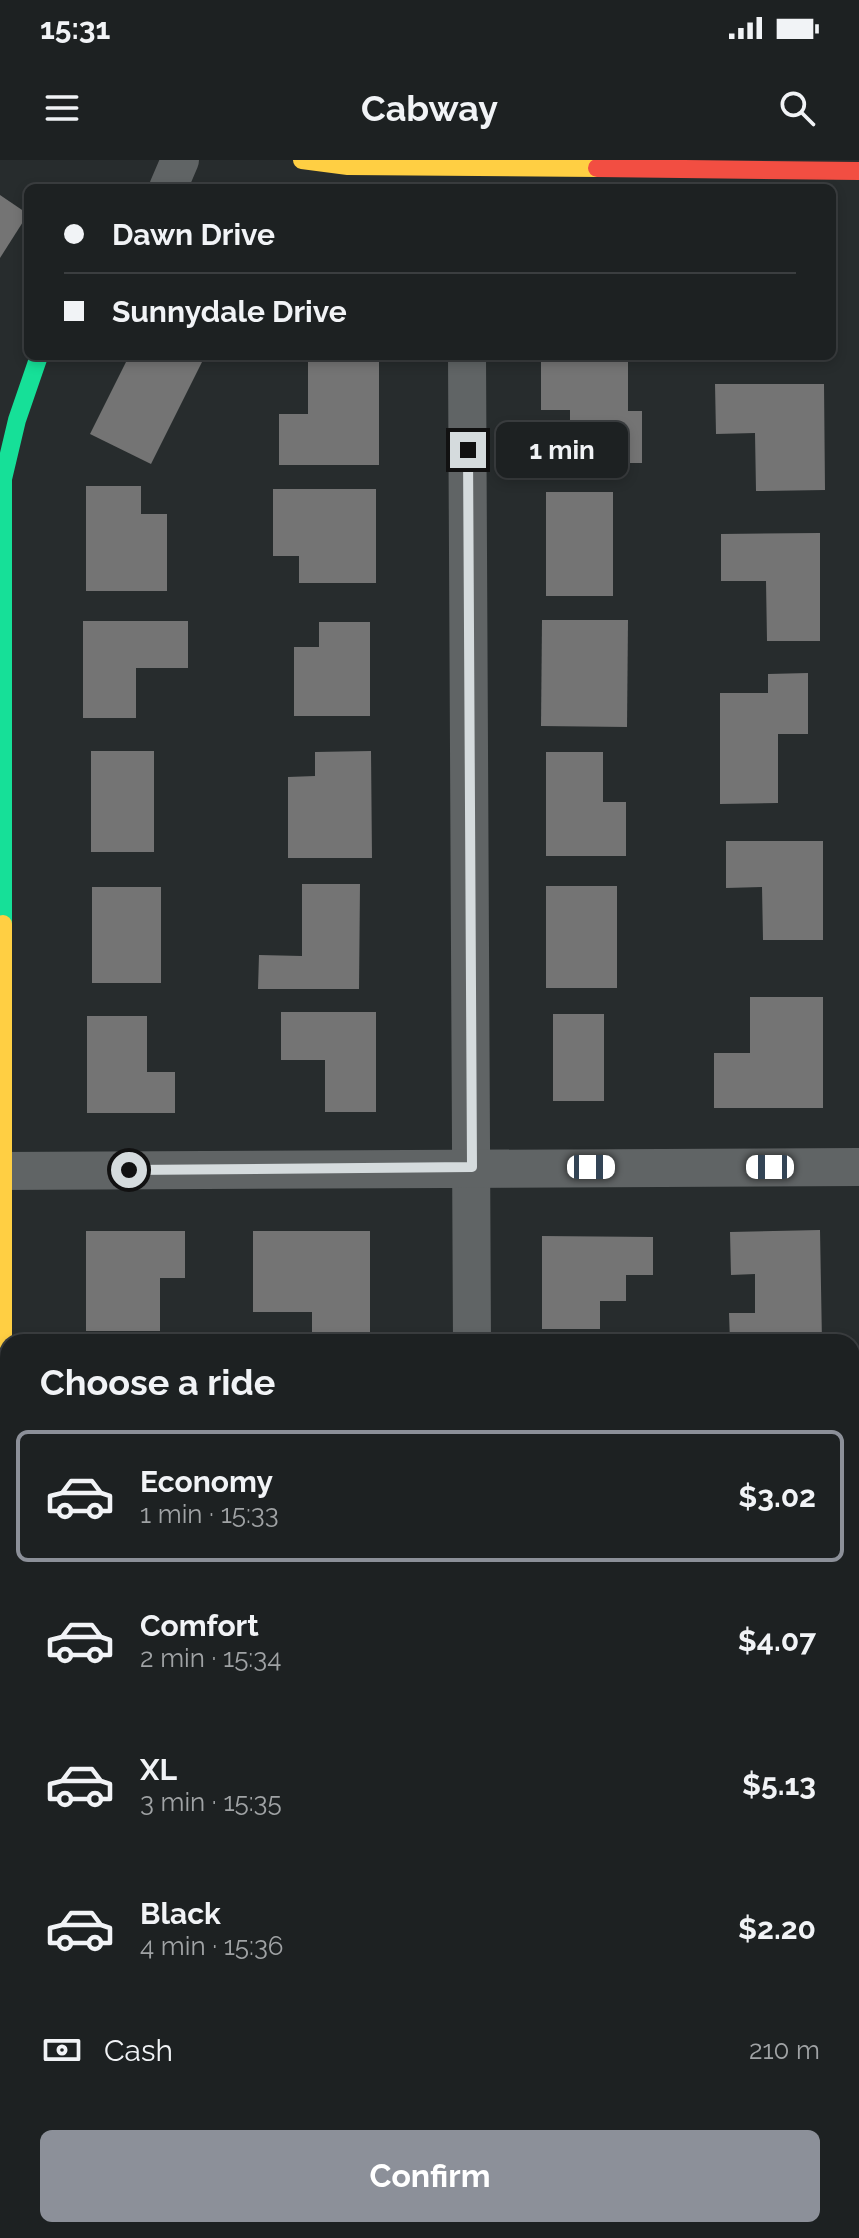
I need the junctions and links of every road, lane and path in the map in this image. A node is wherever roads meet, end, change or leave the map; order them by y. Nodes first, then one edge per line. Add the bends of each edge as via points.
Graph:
1 (180, 160) edge
2 (302, 160) edge
3 (859, 171) edge
4 (466, 178) edge
5 (170, 184) edge
6 (38, 360) edge
7 (467, 360) edge
8 (472, 1167) junction
9 (859, 1167) edge
10 (2, 1171) edge
11 (2, 1334) edge
12 (472, 1334) edge

1 - 5 street
2 - 4 street
3 - 4 street
6 - 10 street via 3,479
7 - 8 street
8 - 9 street
8 - 10 street
8 - 12 street
10 - 11 street

